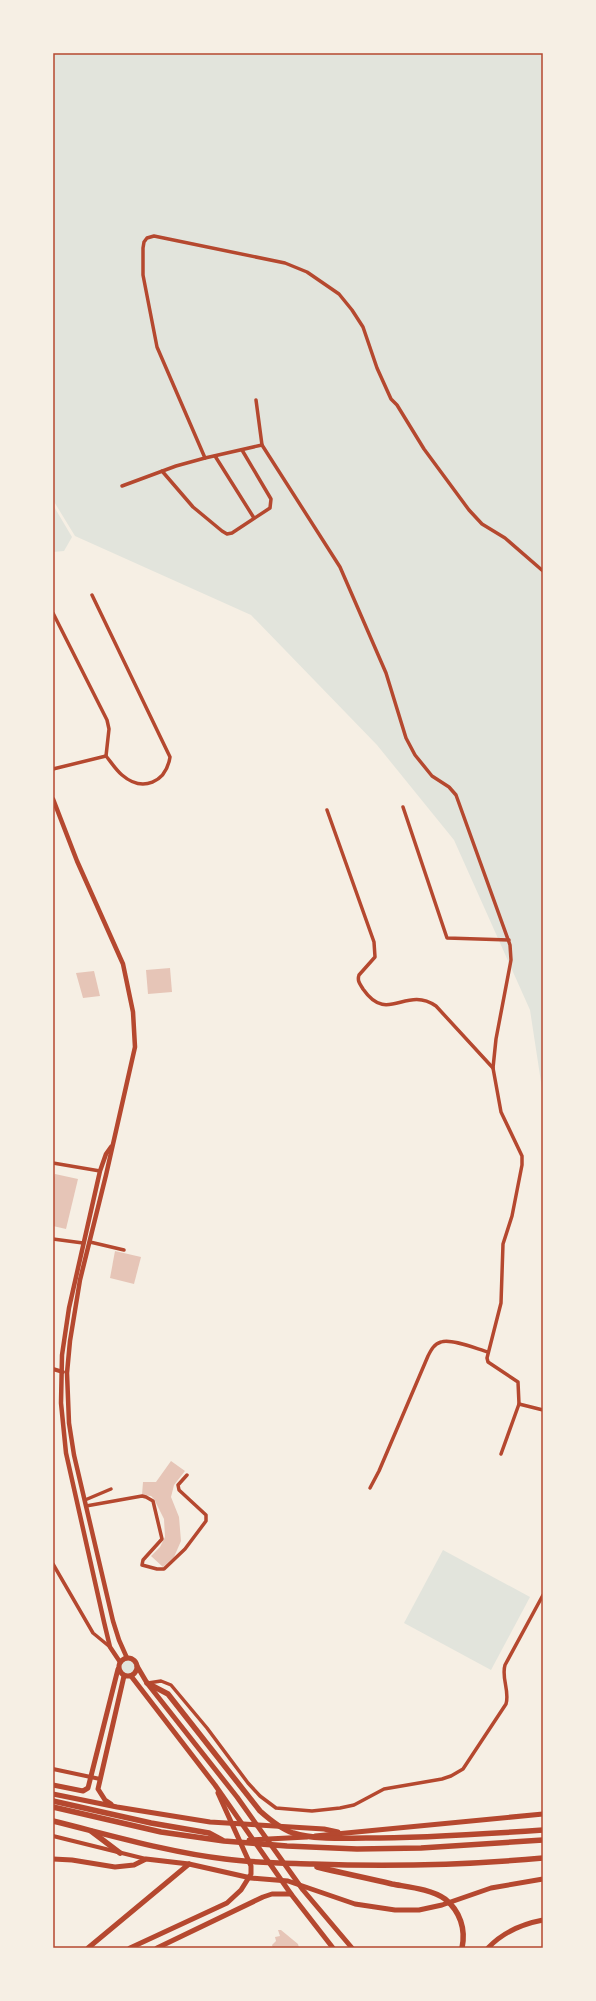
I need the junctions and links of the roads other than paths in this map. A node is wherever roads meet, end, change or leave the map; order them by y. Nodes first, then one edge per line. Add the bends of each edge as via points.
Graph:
1 (256, 400) dead end
2 (262, 445) junction
3 (242, 450) junction
4 (214, 456) junction
5 (206, 458) junction
6 (162, 471) junction
7 (122, 486) dead end
8 (254, 518) junction
9 (543, 571) edge
10 (92, 595) dead end
11 (53, 613) edge
12 (106, 756) junction
13 (53, 769) edge
14 (53, 799) edge
15 (55, 806) edge
16 (403, 807) dead end
17 (327, 810) dead end
18 (509, 940) junction
19 (493, 1068) junction
20 (111, 1147) junction
21 (53, 1163) edge
22 (100, 1171) junction
23 (53, 1239) edge
24 (90, 1242) junction
25 (83, 1244) junction
26 (124, 1250) dead end
27 (488, 1352) junction
28 (53, 1369) edge
29 (61, 1371) junction
30 (67, 1373) junction
31 (519, 1404) junction
32 (543, 1410) edge
33 (501, 1454) dead end
34 (187, 1475) dead end
35 (370, 1488) dead end
36 (111, 1489) dead end
37 (85, 1500) junction
38 (86, 1506) junction
39 (53, 1564) edge
40 (543, 1595) edge
41 (110, 1647) junction
42 (127, 1658) junction
43 (120, 1662) junction
44 (137, 1666) junction
45 (118, 1669) junction
46 (124, 1676) junction
47 (131, 1676) junction
48 (147, 1683) junction
49 (53, 1769) edge
50 (91, 1778) junction
51 (100, 1779) junction
52 (53, 1785) edge
53 (215, 1785) junction
54 (53, 1794) edge
55 (53, 1801) edge
56 (53, 1807) edge
57 (117, 1807) junction
58 (543, 1814) edge
59 (53, 1821) edge
60 (90, 1830) junction
61 (543, 1830) edge
62 (342, 1834) junction
63 (53, 1836) edge
64 (543, 1840) edge
65 (224, 1841) junction
66 (239, 1842) junction
67 (120, 1853) junction
68 (146, 1858) junction
69 (543, 1858) edge
70 (53, 1859) edge
71 (189, 1864) junction
72 (302, 1864) junction
73 (543, 1879) edge
74 (290, 1894) junction
75 (543, 1920) edge
76 (88, 1948) edge
77 (130, 1948) edge
78 (157, 1948) edge
79 (334, 1948) edge
80 (352, 1948) edge
81 (462, 1948) edge
82 (488, 1948) edge

1 - 2 street
2 - 3 street
2 - 18 street via 340,567 386,673 406,738 415,755 432,776 456,795
3 - 4 street
3 - 8 street via 271,499 270,508
4 - 5 street
4 - 8 street
5 - 6 street
5 - 9 street via 157,347 143,275 143,248 147,238 154,236 285,263 307,272 339,294 363,327 377,368 391,398 424,449 482,524 505,538
6 - 7 street
6 - 8 street via 193,507 225,533 232,533
10 - 12 street via 170,757 165,773 156,781 146,784 134,782 122,775
11 - 12 street via 109,728
12 - 13 street
14 - 15 main road
15 - 20 main road via 123,964 133,1012 135,1048
16 - 18 street via 447,938
17 - 19 street via 374,942 375,957 359,975 359,984 377,1004 390,1005 416,998 436,1006
18 - 19 street via 512,953
19 - 27 street via 501,1112 522,1156 522,1165 512,1216 503,1244 501,1303
20 - 22 main road
20 - 24 main road via 112,1152
21 - 22 street
22 - 25 main road
23 - 25 street
24 - 26 street
24 - 30 main road via 75,1310
25 - 29 main road via 69,1308
27 - 31 street via 488,1362 518,1382
27 - 35 street via 447,1341 434,1346
28 - 29 street
29 - 30 street
29 - 41 main road via 62,1424 66,1453
30 - 37 main road via 69,1423
31 - 32 street
31 - 33 street
34 - 38 street via 178,1485 179,1490 206,1515 206,1521 185,1549 164,1569 142,1565 143,1560 162,1539 153,1501 150,1498 142,1496
36 - 37 street
37 - 38 main road
38 - 42 main road via 113,1621
39 - 41 street via 93,1633
40 - 48 street via 505,1665 503,1675 508,1695 506,1704 463,1769 442,1779 384,1788 354,1805 299,1811 276,1808 248,1783 171,1685 161,1681
41 - 43 main road
42 - 43 main road
42 - 44 main road via 132,1659
43 - 45 main road
44 - 47 main road
44 - 48 main road
45 - 46 main road
45 - 50 main road
46 - 47 main road
46 - 51 main road
47 - 53 main road
48 - 61 highway via 168,1694 260,1811 279,1826 292,1832 312,1836 417,1838
48 - 80 main road via 237,1797 303,1890
49 - 50 street
50 - 51 street
50 - 52 main road via 88,1788 83,1791
51 - 57 main road via 100,1794
53 - 74 main road
53 - 77 main road via 251,1866 251,1874 241,1890 227,1903
54 - 57 main road
55 - 65 highway via 209,1833
56 - 65 highway via 161,1832
57 - 62 main road via 210,1822 324,1829
58 - 62 main road
59 - 60 highway
60 - 67 highway
60 - 72 highway via 224,1859
62 - 66 main road
63 - 67 street
64 - 66 highway via 421,1848 357,1848
65 - 66 highway
67 - 68 street
68 - 70 main road via 125,1867
68 - 71 main road
69 - 72 highway via 423,1865
71 - 73 main road via 251,1878 288,1881 355,1904 395,1910 419,1910 491,1888
71 - 76 main road
72 - 81 highway via 436,1894 456,1910 463,1927
74 - 78 main road via 263,1897
74 - 79 main road
75 - 82 main road via 530,1922 512,1930

